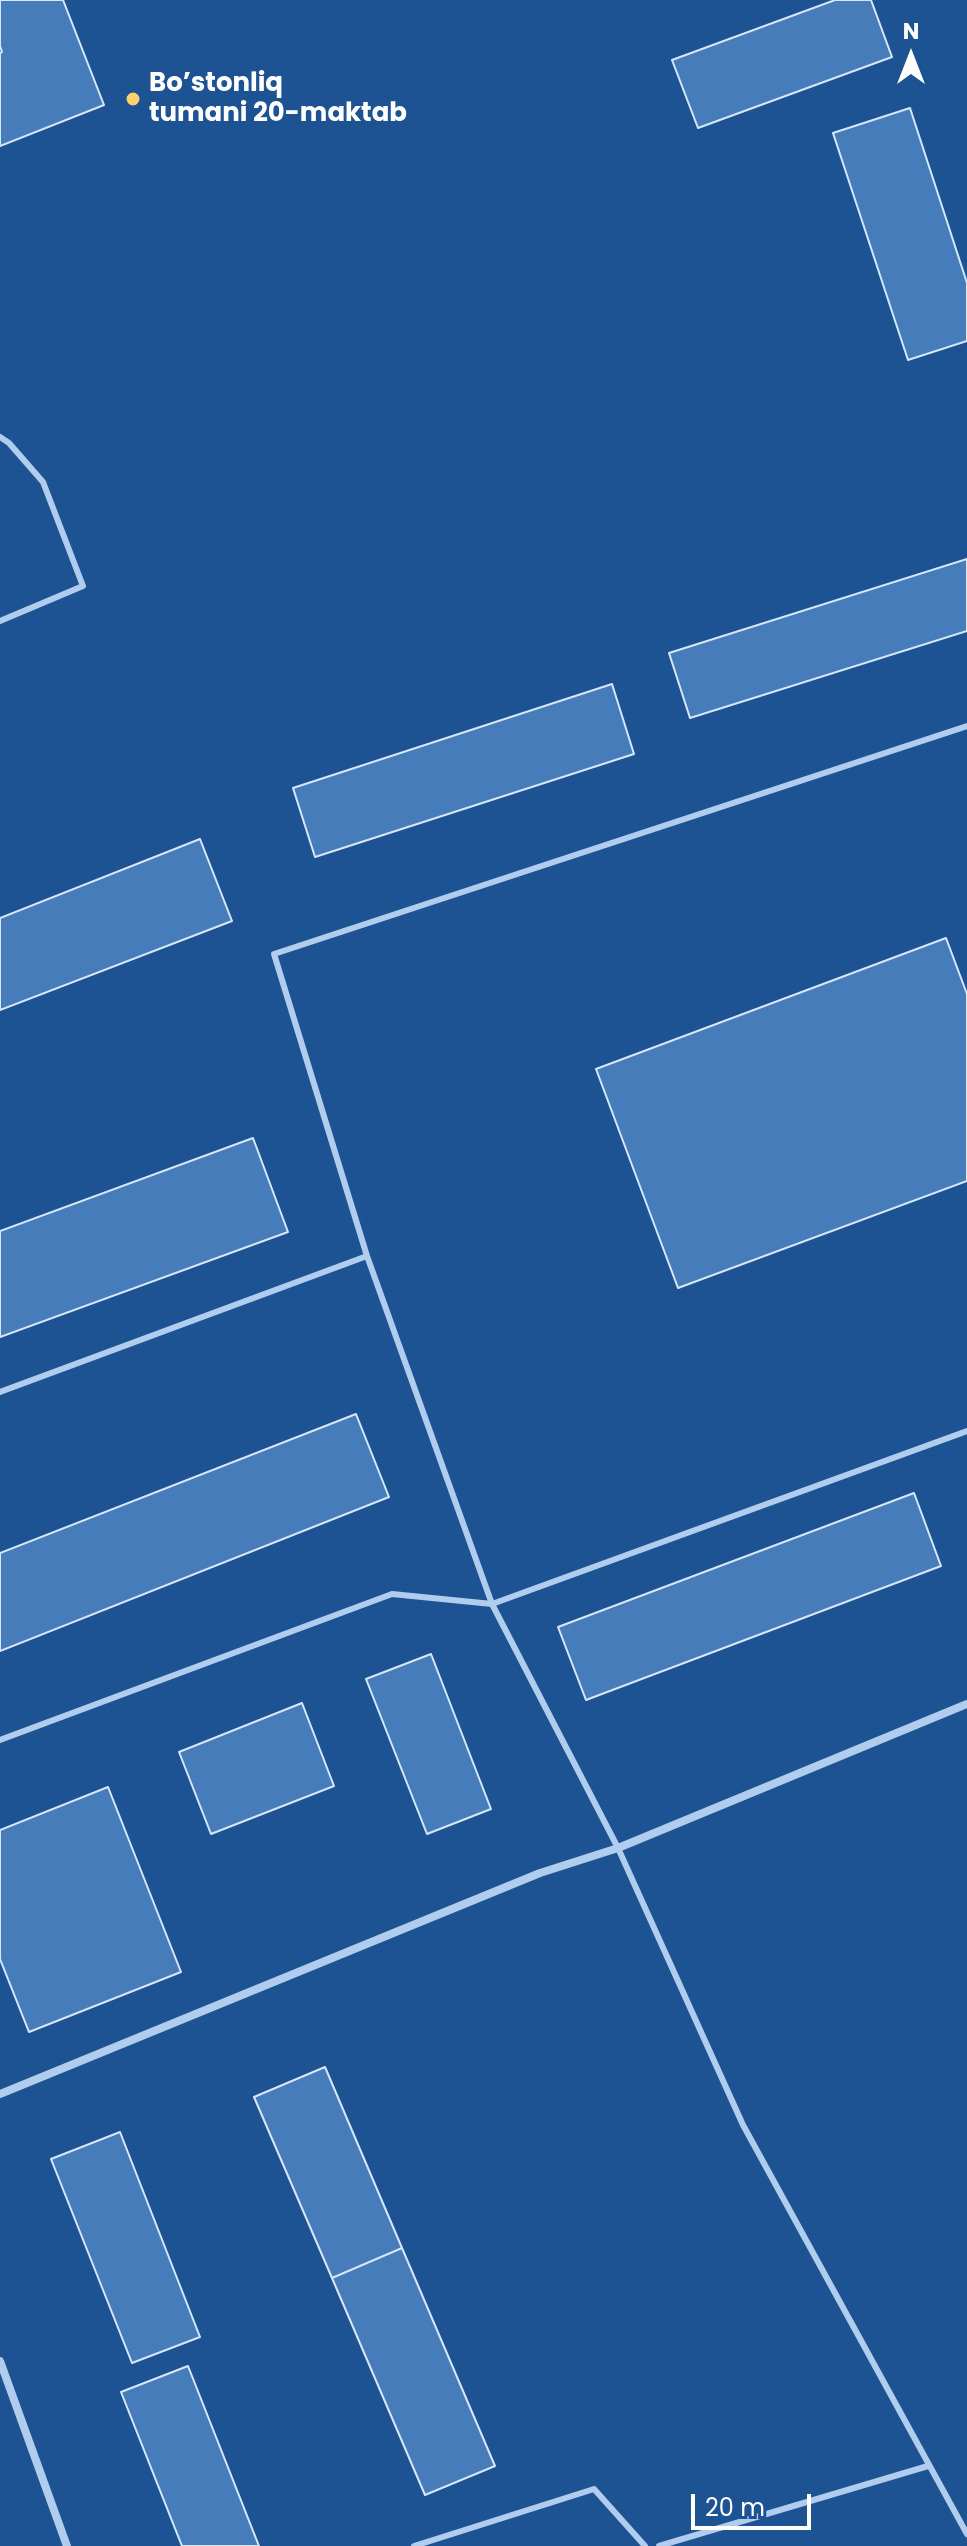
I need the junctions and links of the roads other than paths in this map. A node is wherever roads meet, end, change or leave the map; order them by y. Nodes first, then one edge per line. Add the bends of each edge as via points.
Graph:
1 (0, 437) edge
2 (0, 621) edge
3 (967, 726) edge
4 (367, 1256) junction
5 (0, 1392) edge
6 (967, 1431) edge
7 (492, 1604) junction
8 (967, 1704) edge
9 (0, 1740) edge
10 (618, 1848) junction
11 (0, 2094) edge
12 (0, 2361) edge
13 (928, 2466) junction
14 (967, 2534) edge
15 (67, 2546) edge
16 (414, 2546) edge
17 (645, 2546) edge
18 (659, 2546) edge

1 - 2 lane via 43,482 83,586
3 - 4 lane via 274,954
4 - 5 lane
4 - 7 lane
6 - 7 lane
7 - 9 lane via 392,1594
7 - 10 lane
8 - 10 street
10 - 11 street via 540,1873
10 - 13 lane via 743,2125
12 - 15 street
13 - 14 lane
13 - 18 lane
16 - 17 lane via 594,2489

